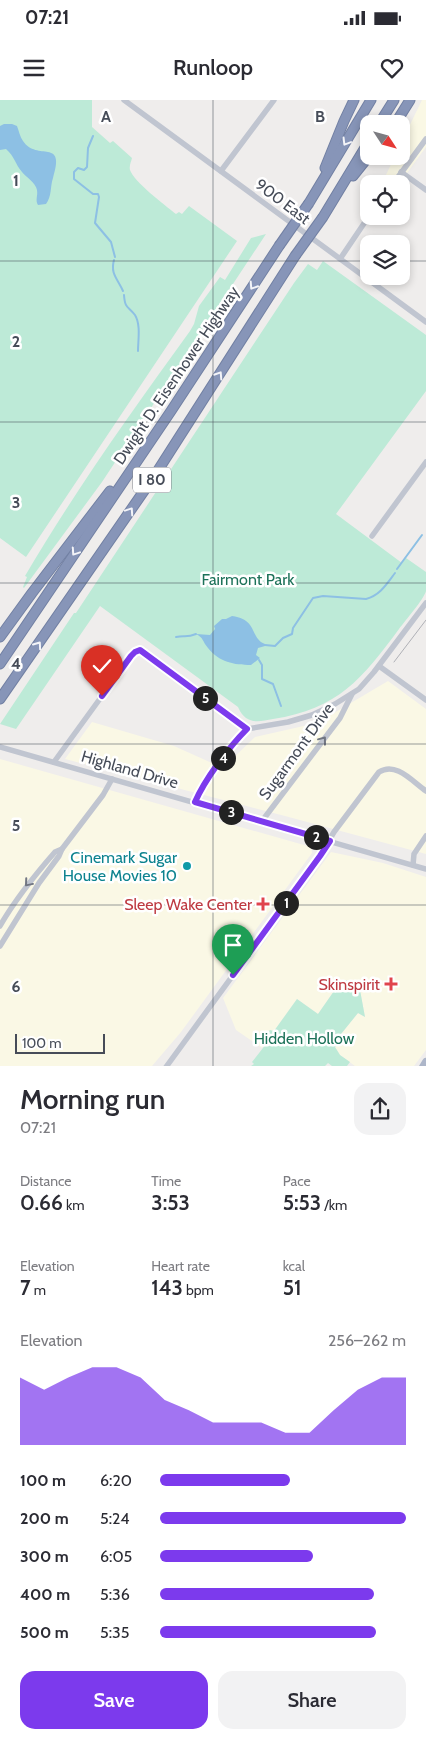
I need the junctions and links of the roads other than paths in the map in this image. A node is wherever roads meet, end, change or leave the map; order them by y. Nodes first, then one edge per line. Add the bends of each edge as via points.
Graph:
1 (274, 100) edge
2 (354, 100) edge
3 (371, 100) edge
4 (394, 100) edge
5 (410, 100) edge
6 (128, 101) edge
7 (385, 115) edge
8 (401, 115) edge
9 (426, 139) edge
10 (360, 156) edge
11 (362, 165) edge
12 (221, 172) junction
13 (401, 172) junction
14 (399, 175) edge
15 (426, 190) edge
16 (316, 192) junction
17 (331, 204) junction
18 (363, 225) edge
19 (340, 260) junction
20 (426, 322) edge
21 (171, 411) junction
22 (426, 462) edge
23 (372, 536) dead end
24 (426, 603) edge
25 (0, 637) edge
26 (0, 664) edge
27 (379, 666) junction
28 (352, 694) junction
29 (0, 699) edge
30 (426, 700) edge
31 (247, 729) junction
32 (0, 747) edge
33 (54, 762) junction
34 (112, 779) junction
35 (426, 791) edge
36 (195, 802) junction
37 (262, 821) junction
38 (426, 836) edge
39 (330, 841) junction
40 (62, 849) junction
41 (413, 865) junction
42 (426, 869) edge
43 (0, 926) edge
44 (0, 946) edge
45 (426, 1062) edge
46 (166, 1066) edge
47 (423, 1066) edge

1 - 12 street
2 - 16 highway
3 -> 16 highway, Dwight D. Eisenhower Highway / I 80
4 - 7 highway
5 - 8 highway
6 - 12 street, 900 East
9 - 13 street
10 - 17 highway, Dwight D. Eisenhower Highway / I 80
11 - 17 highway
12 - 19 street, 900 East
13 - 14 street
13 - 15 street
16 -> 21 highway, Dwight D. Eisenhower Highway / I 80, bridge
29 -> 17 highway, Dwight D. Eisenhower Highway / I 80, bridge via 155,475
18 - 19 street
19 - 20 street, 900 East
21 - 25 highway
21 -> 26 highway, Dwight D. Eisenhower Highway / I 80
22 - 23 street
24 - 27 street, Sugarmont Drive
27 - 28 street, Sugarmont Drive
27 - 30 street
28 - 31 street via 304,718
37 -> 28 street, Sugarmont Drive via 340,718
31 - 33 street via 140,650 131,656
31 - 36 street via 214,771
32 - 33 street, Highland Drive
33 - 34 street, Highland Drive
34 - 36 street, Highland Drive
34 - 40 street
35 - 39 street via 398,770 382,770
36 - 37 street, Highland Drive
37 - 39 street, Highland Drive
38 - 41 street via 414,854
39 - 41 street, Highland Drive
39 - 46 street
40 -> 43 street via 55,852 26,886
40 - 44 street
41 - 42 street, Highland Drive
45 - 47 main road

